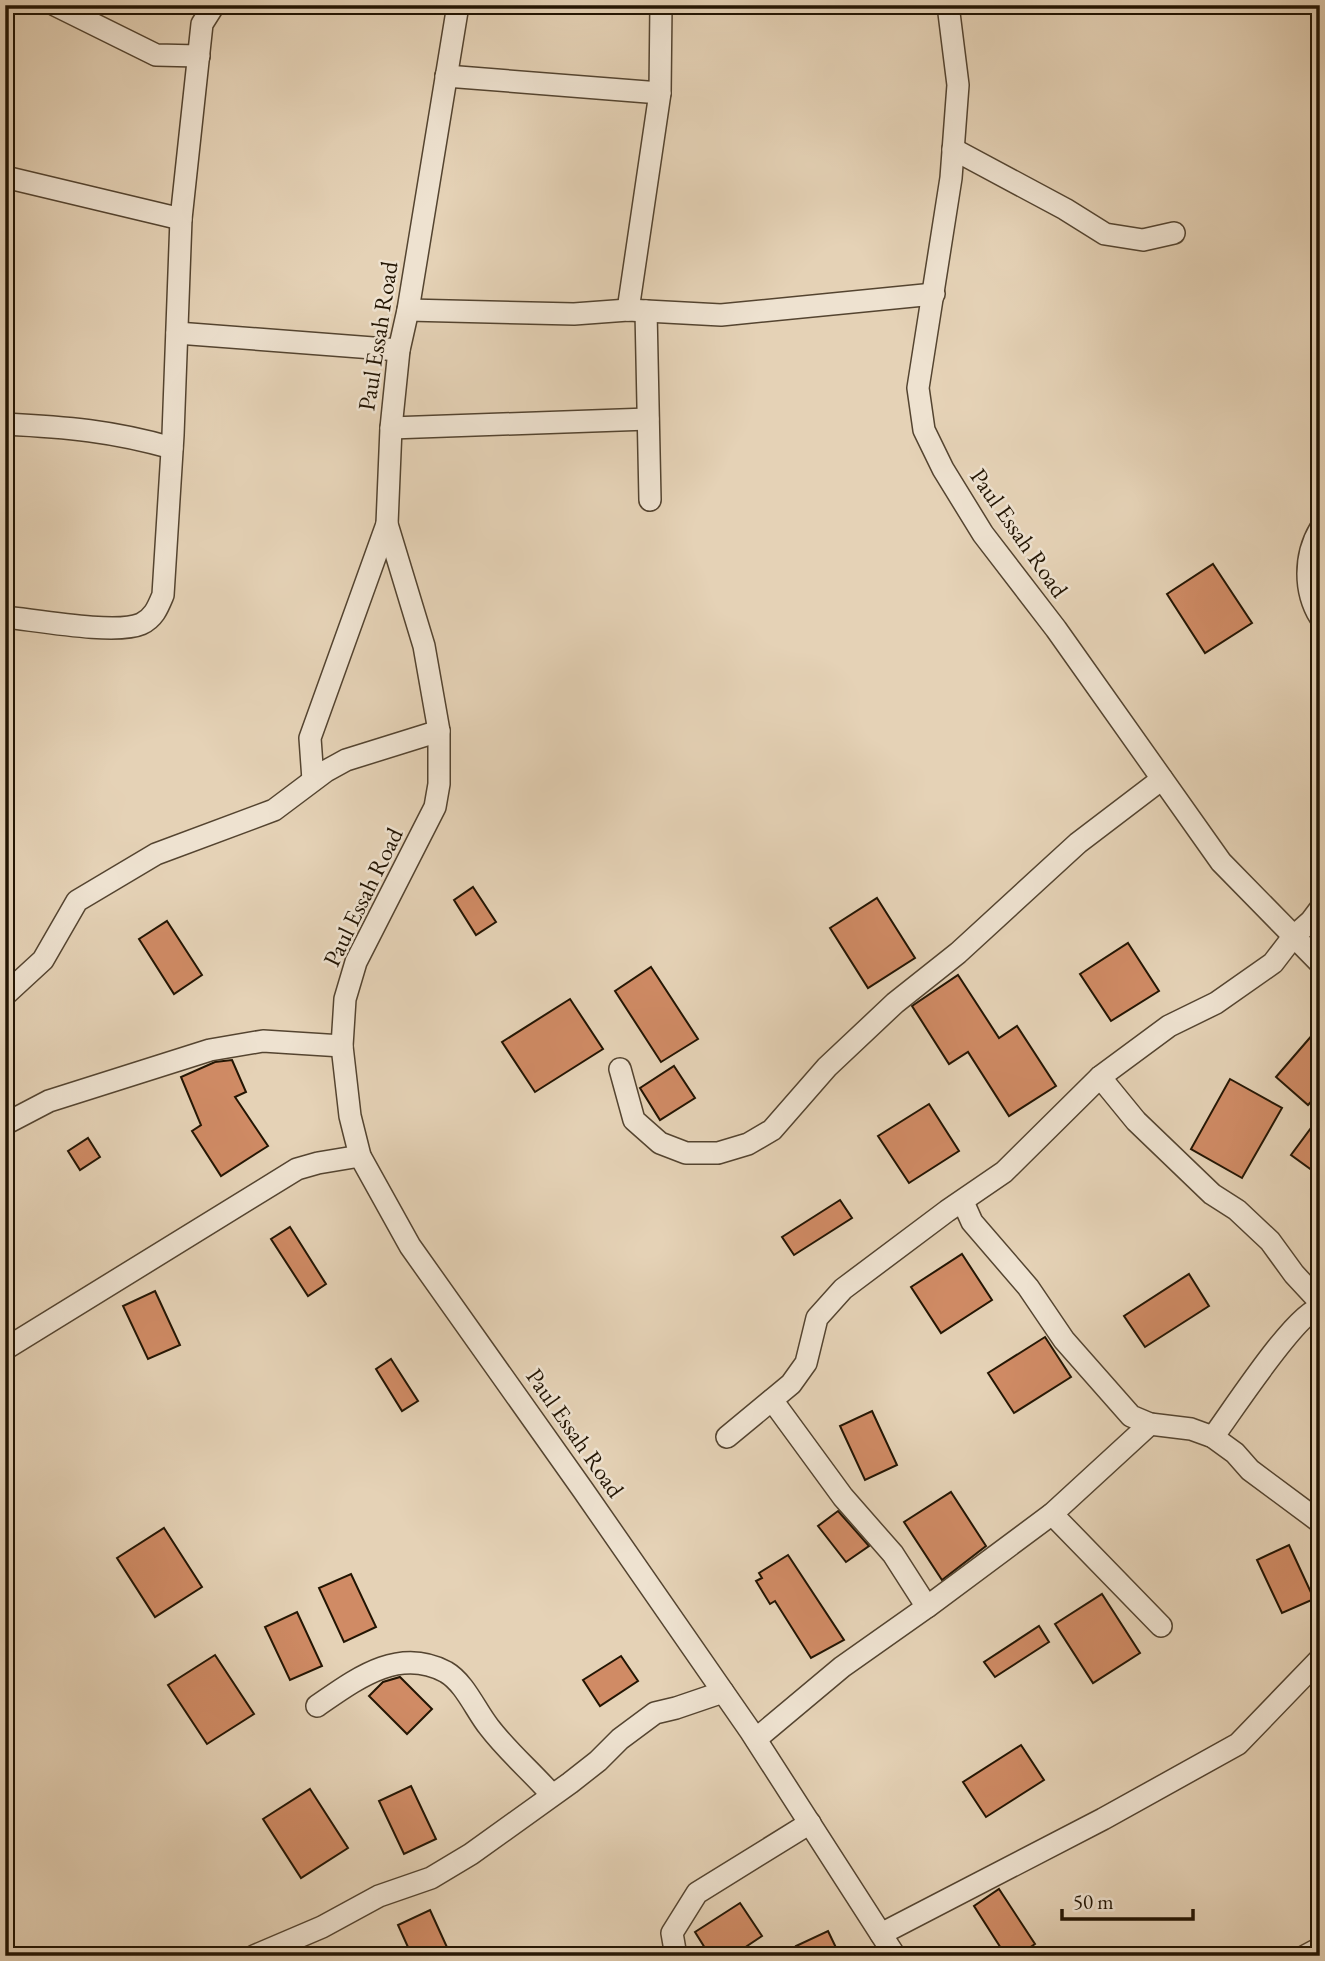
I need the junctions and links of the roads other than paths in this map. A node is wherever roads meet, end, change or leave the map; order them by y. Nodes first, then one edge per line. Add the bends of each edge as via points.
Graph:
1 (55, 5) edge
2 (214, 5) edge
3 (458, 5) edge
4 (661, 5) edge
5 (948, 5) edge
6 (199, 56) junction
7 (446, 76) junction
8 (660, 93) junction
9 (953, 149) junction
10 (5, 177) edge
11 (181, 219) junction
12 (1174, 233) dead end
13 (934, 294) junction
14 (408, 310) junction
15 (637, 311) junction
16 (177, 333) junction
17 (398, 350) junction
18 (648, 419) junction
19 (5, 424) edge
20 (391, 428) junction
21 (172, 448) junction
22 (650, 500) dead end
23 (387, 524) junction
24 (1320, 529) edge
25 (5, 617) edge
26 (1320, 617) edge
27 (439, 732) junction
28 (1162, 779) junction
29 (313, 780) junction
30 (1320, 909) edge
31 (1293, 937) junction
32 (1320, 962) edge
33 (5, 995) edge
34 (342, 1045) junction
35 (620, 1069) dead end
36 (1100, 1077) junction
37 (5, 1124) edge
38 (360, 1156) junction
39 (962, 1202) junction
40 (1320, 1305) edge
41 (5, 1349) edge
42 (772, 1400) junction
43 (1150, 1424) junction
44 (727, 1437) dead end
45 (1213, 1437) junction
46 (1052, 1514) junction
47 (1320, 1522) edge
48 (927, 1607) junction
49 (1161, 1626) dead end
50 (1320, 1659) edge
51 (723, 1692) junction
52 (317, 1706) dead end
53 (756, 1739) junction
54 (552, 1795) junction
55 (810, 1824) junction
56 (881, 1934) junction
57 (1320, 1948) edge
58 (254, 1956) edge
59 (676, 1956) edge
60 (895, 1956) edge
61 (1305, 1956) edge

1 - 6 street via 156,55
2 - 6 street via 202,24
3 - 7 street, Paul Essah Road
4 - 8 street
5 - 9 street, Paul Essah Road via 958,85
6 - 11 street
7 - 8 street
7 - 14 street, Paul Essah Road
8 - 15 street
9 - 12 street via 1105,234 1143,240
9 - 13 street, Paul Essah Road
10 - 11 street
11 - 16 street
13 - 15 street via 721,314
13 - 28 street, Paul Essah Road via 918,388 924,430 983,534
14 - 15 street
14 - 17 street, Paul Essah Road
15 - 18 street
16 - 17 street
16 - 21 street
17 - 20 street, Paul Essah Road
18 - 20 street
18 - 22 street
19 - 21 street via 126,435
20 - 23 street, Paul Essah Road
21 - 25 street via 163,595 157,611 142,623 122,629
23 - 27 street, Paul Essah Road via 424,646
23 - 29 street via 310,738
24 - 26 street via 1307,575
27 - 29 street via 346,760
27 - 34 street, Paul Essah Road via 435,807 356,962 345,999
28 - 31 street, Paul Essah Road via 1221,862
28 - 35 street via 1079,843 958,953 895,1003 827,1067 772,1130 748,1144 718,1153 686,1153 660,1143 634,1120
29 - 33 street via 274,810 156,854 77,901 43,960
30 - 31 street
31 - 32 street, Paul Essah Road
31 - 36 street via 1273,963 1248,983 1169,1026
34 - 37 street via 263,1041 210,1051 49,1101
34 - 38 street, Paul Essah Road
36 - 39 street via 1003,1172
36 - 40 street via 1136,1121 1212,1194 1270,1241
38 - 41 street via 296,1169
38 - 51 street, Paul Essah Road via 410,1246
39 - 42 street via 826,1306 817,1318 800,1374
39 - 43 street via 972,1222 1028,1287 1064,1340 1131,1416
40 - 45 street via 1303,1317
42 - 44 street
42 - 48 street via 892,1554
43 - 45 street
43 - 46 street
45 - 47 street
46 - 48 street
46 - 49 street
48 - 53 street via 842,1667
50 - 56 street via 1238,1744
51 - 53 street, Paul Essah Road
51 - 54 street via 655,1713
52 - 54 street via 391,1664 426,1666 447,1673
53 - 55 street, Paul Essah Road
54 - 58 street via 431,1878 379,1896
55 - 56 street, Paul Essah Road
55 - 59 street via 697,1893 672,1933
56 - 60 street, Paul Essah Road
57 - 61 street

